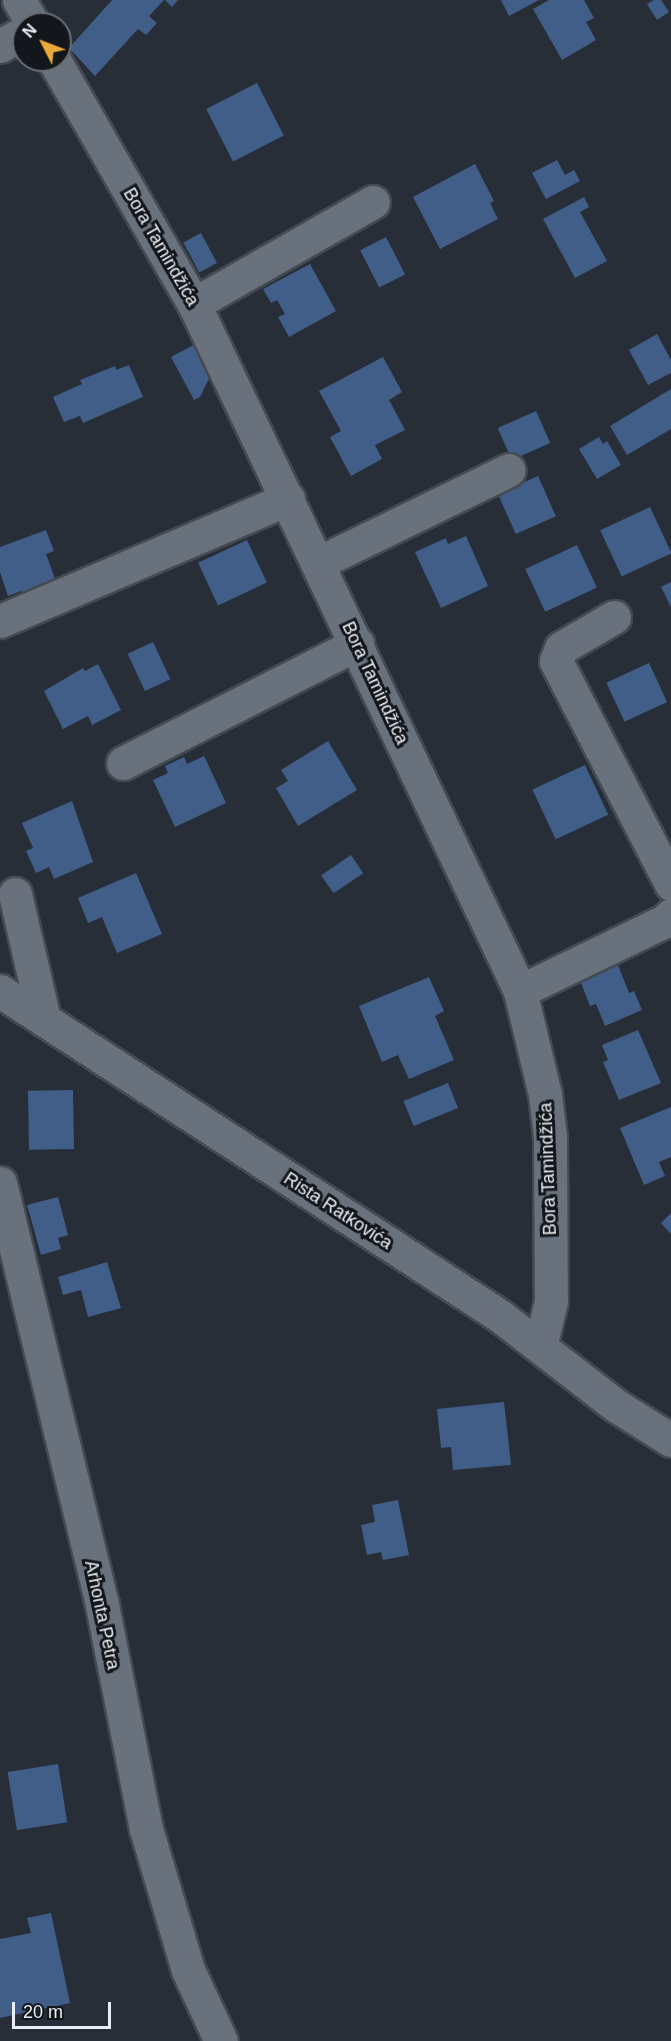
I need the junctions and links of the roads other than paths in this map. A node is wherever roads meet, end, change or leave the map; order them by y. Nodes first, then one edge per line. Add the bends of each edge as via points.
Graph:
1 (61, 72) edge
2 (374, 202) dead end
3 (194, 304) junction
4 (509, 470) dead end
5 (288, 498) junction
6 (318, 563) junction
7 (614, 617) dead end
8 (0, 621) edge
9 (357, 644) junction
10 (123, 763) dead end
11 (671, 884) edge
12 (15, 894) dead end
13 (671, 915) edge
14 (520, 990) junction
15 (0, 991) edge
16 (44, 1020) junction
17 (0, 1183) edge
18 (7, 1245) edge
19 (540, 1347) junction
20 (667, 1430) edge
21 (221, 2041) edge

1 - 3 street, Bora Tamindžića
2 - 3 street
3 - 5 street, Bora Tamindžića
4 - 6 street
5 - 6 street, Bora Tamindžića
5 - 8 street
6 - 9 street, Bora Tamindžića
7 - 11 street via 561,648 556,661
9 - 10 street
9 - 14 street, Bora Tamindžića
12 - 16 street
13 - 14 street
14 - 19 street, Bora Tamindžića via 545,1094 550,1137 552,1301
15 - 16 street, Rista Ratkovića
16 - 19 street, Rista Ratkovića via 500,1316
17 - 18 street, Arhonta Petra
18 - 21 street, Arhonta Petra via 102,1605 146,1829 189,1970
19 - 20 street, Rista Ratkovića via 597,1392

